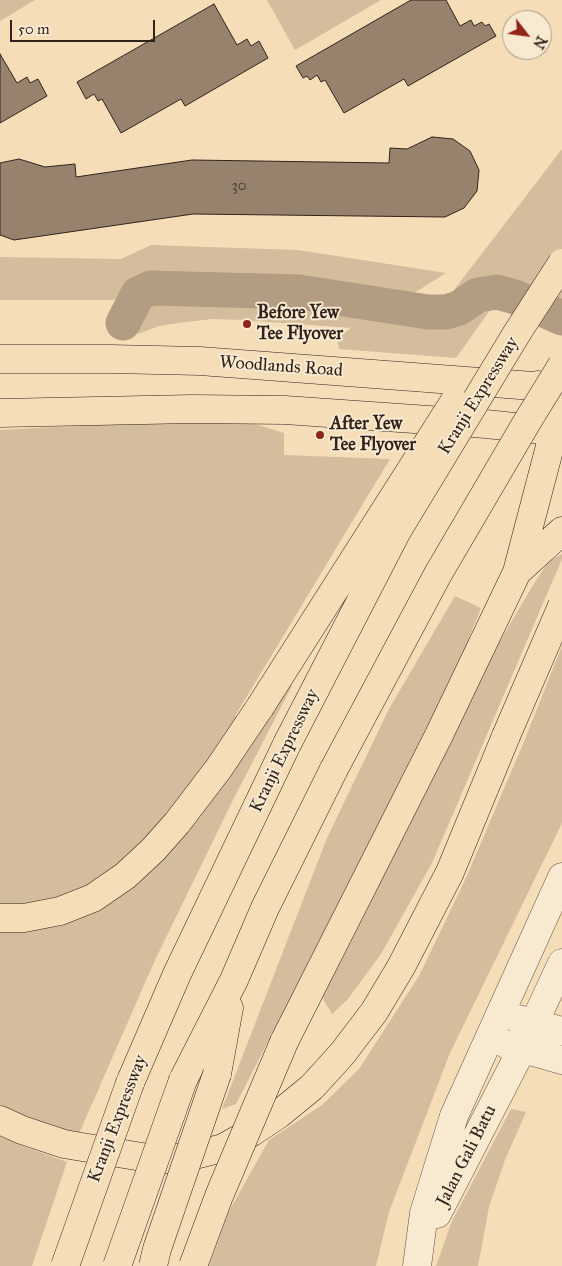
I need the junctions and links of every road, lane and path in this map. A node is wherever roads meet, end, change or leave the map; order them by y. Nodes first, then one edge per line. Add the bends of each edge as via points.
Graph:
1 (562, 256) edge
2 (562, 263) edge
3 (0, 359) edge
4 (562, 365) edge
5 (550, 387) edge
6 (0, 413) edge
7 (558, 431) edge
8 (562, 531) edge
9 (517, 572) junction
10 (562, 606) edge
11 (562, 877) edge
12 (0, 918) edge
13 (562, 963) edge
14 (234, 980) junction
15 (500, 1014) junction
16 (534, 1024) junction
17 (562, 1031) edge
18 (489, 1038) junction
19 (522, 1049) junction
20 (562, 1060) edge
21 (0, 1120) edge
22 (65, 1266) edge
23 (117, 1266) edge
24 (153, 1266) edge
25 (194, 1266) edge
26 (417, 1266) edge

1 - 12 main road, bridge via 456,398 260,707 177,823 125,876 93,898 60,911 24,918
2 - 22 main road, Kranji Expressway, bridge via 398,531 286,744 177,974 130,1083
3 - 5 main road, Woodlands Road via 200,361
4 - 14 main road, bridge via 438,574 334,769 265,908
5 - 7 main road via 549,400
6 - 7 main road via 285,410
7 - 9 main road
8 - 9 main road
9 - 25 main road, bridge via 439,735 284,1042 219,1196
10 - 21 main road, bridge via 450,872 402,967 374,1012 312,1086 279,1114 223,1148 160,1160 64,1144
11 - 15 street, Jalan Gali Batu
13 - 16 street, Jalan Gali Batu
14 - 23 main road, bridge via 183,1080
14 - 24 main road, bridge via 217,1074
15 - 16 street
15 - 18 street, Jalan Gali Batu
16 - 17 street
16 - 19 street, Jalan Gali Batu
18 - 19 street
18 - 26 street, Jalan Gali Batu via 454,1116 424,1213
19 - 20 street
19 - 26 street, Jalan Gali Batu via 437,1214

